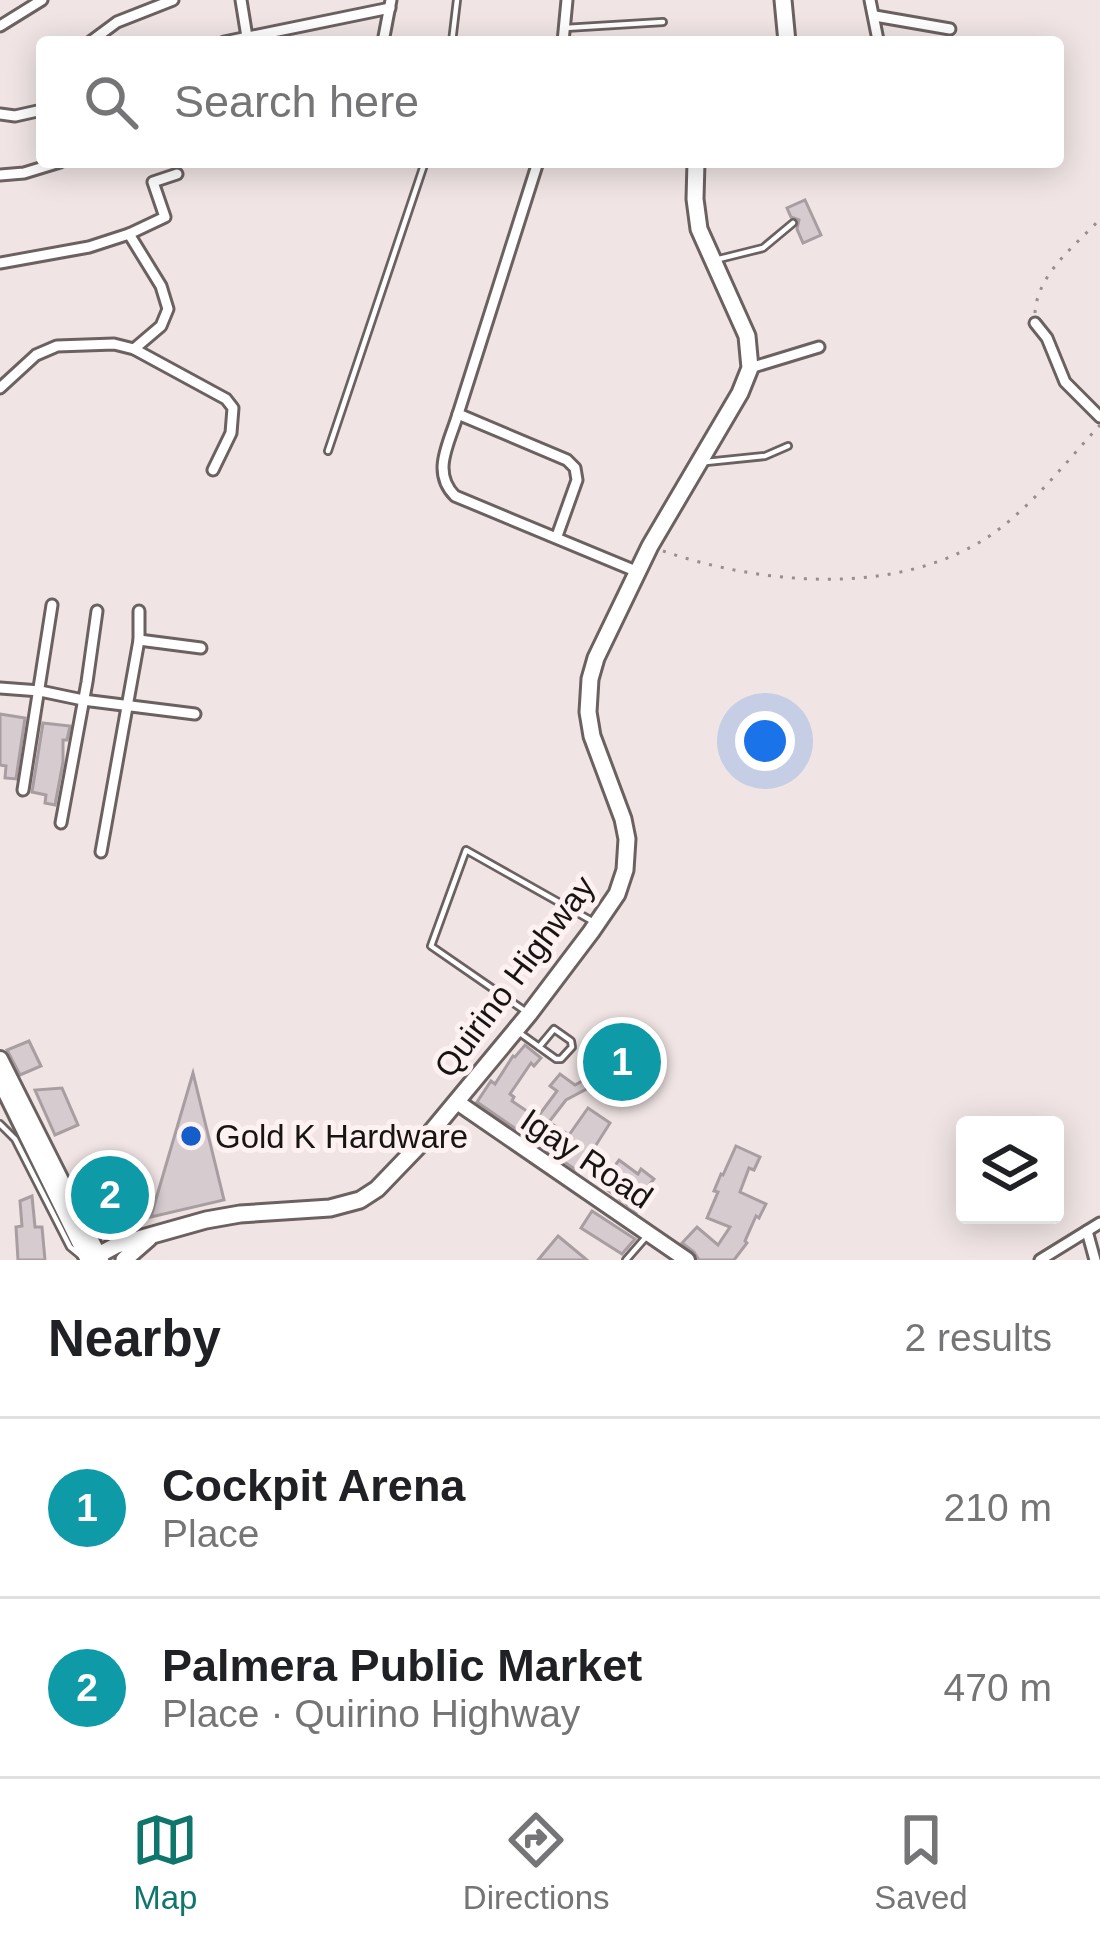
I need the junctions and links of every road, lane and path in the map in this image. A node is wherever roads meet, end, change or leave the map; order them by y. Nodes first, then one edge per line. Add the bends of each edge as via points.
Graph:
1 (42, 0) edge
2 (172, 0) edge
3 (241, 0) edge
4 (457, 0) edge
5 (567, 0) edge
6 (782, 0) edge
7 (870, 0) edge
8 (390, 4) edge
9 (875, 16) junction
10 (663, 22) dead end
11 (0, 26) edge
12 (565, 28) junction
13 (950, 29) dead end
14 (97, 36) edge
15 (247, 36) edge
16 (259, 36) edge
17 (384, 36) edge
18 (453, 36) edge
19 (564, 36) edge
20 (786, 36) edge
21 (878, 36) edge
22 (36, 111) edge
23 (0, 114) edge
24 (38, 168) edge
25 (423, 168) edge
26 (536, 168) edge
27 (696, 168) edge
28 (177, 174) dead end
29 (0, 175) edge
30 (1100, 218) edge
31 (793, 223) dead end
32 (129, 234) junction
33 (715, 259) junction
34 (0, 262) edge
35 (1035, 323) joint
36 (819, 347) dead end
37 (134, 349) junction
38 (750, 368) junction
39 (0, 388) edge
40 (458, 415) junction
41 (1100, 421) edge
42 (788, 446) dead end
43 (328, 451) dead end
44 (697, 463) junction
45 (213, 470) dead end
46 (557, 536) junction
47 (650, 547) junction
48 (638, 572) junction
49 (52, 605) dead end
50 (97, 610) dead end
51 (140, 611) dead end
52 (140, 640) junction
53 (201, 647) dead end
54 (0, 688) edge
55 (40, 691) junction
56 (83, 700) junction
57 (128, 704) junction
58 (195, 714) dead end
59 (23, 790) dead end
60 (61, 823) dead end
61 (101, 852) dead end
62 (597, 924) junction
63 (529, 1014) junction
64 (515, 1030) junction
65 (539, 1047) junction
66 (0, 1060) edge
67 (0, 1081) edge
68 (457, 1102) junction
69 (0, 1124) edge
70 (1100, 1223) edge
71 (649, 1233) junction
72 (1092, 1235) edge
73 (152, 1237) junction
74 (93, 1259) edge
75 (1043, 1259) edge
76 (124, 1260) edge
77 (626, 1260) edge
78 (687, 1260) edge
79 (1095, 1260) edge

1 - 11 street
2 - 14 street
3 - 15 street
4 - 18 lane
5 - 12 street
6 - 20 main road
7 - 9 street
8 - 16 street
8 - 17 street
9 - 13 street
9 - 21 street
10 - 12 lane
12 - 19 street
22 - 23 street
24 - 29 street
25 - 43 lane
26 - 40 street
27 - 33 main road via 696,215
28 - 32 street via 152,182 165,217
30 - 35 path via 1041,286
31 - 33 lane via 763,248
32 - 34 street
32 - 37 street via 168,309
33 - 38 main road via 747,336
35 - 41 street via 1065,382
36 - 38 street
37 - 39 street via 57,346
37 - 45 street via 233,408 232,433
38 - 44 main road, Quirino Highway
40 - 46 street via 444,485
40 - 46 street via 575,468
41 - 47 path via 1000,527 908,571 781,578
42 - 44 lane
44 - 47 main road, Quirino Highway
46 - 48 street
47 - 48 main road, Quirino Highway
48 - 62 main road, Quirino Highway via 596,658 587,696 627,839 617,894
49 - 55 street
50 - 56 street
51 - 52 street
52 - 53 street
52 - 57 street
54 - 55 street
55 - 56 street
55 - 59 street
56 - 57 street
56 - 60 street
57 - 58 street
57 - 61 street
62 - 63 main road, Quirino Highway
62 - 63 lane via 466,850 431,946
63 - 64 main road, Quirino Highway
64 - 65 lane
64 - 68 main road, Quirino Highway
65 - 65 lane via 554,1029 572,1047 561,1059
66 - 74 street
67 - 74 street
68 - 71 street, Igay Road
68 - 73 main road, Quirino Highway via 397,1171 360,1199 206,1220
69 - 74 lane via 70,1247
70 - 72 street
71 - 77 lane
71 - 78 street, Igay Road
72 - 75 street
72 - 79 street
73 - 74 main road, Quirino Highway
73 - 76 main road, Quirino Highway

